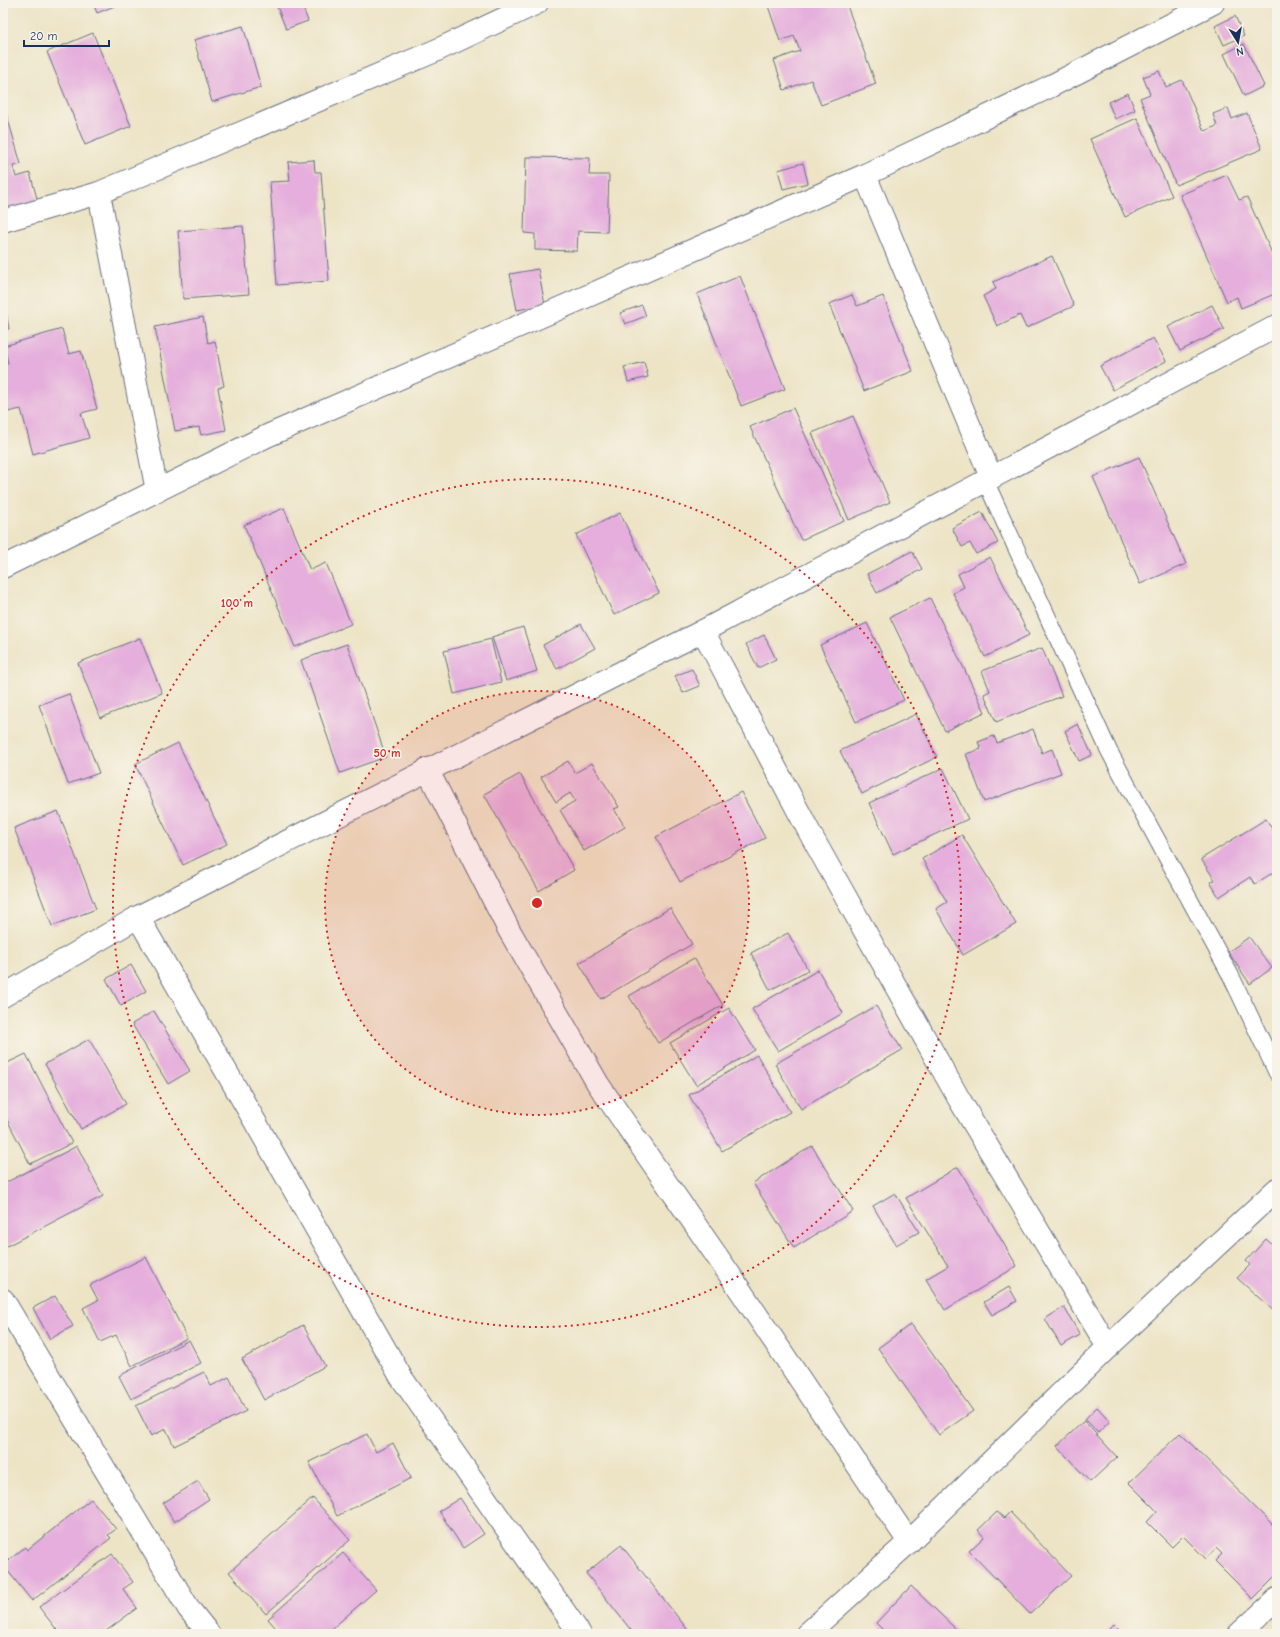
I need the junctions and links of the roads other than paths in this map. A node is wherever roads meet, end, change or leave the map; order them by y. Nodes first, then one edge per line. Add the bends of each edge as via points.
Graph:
1 (537, 3) edge
2 (1213, 3) edge
3 (865, 175) junction
4 (99, 193) junction
5 (3, 221) edge
6 (1277, 326) edge
7 (988, 478) junction
8 (157, 491) junction
9 (3, 567) edge
10 (703, 631) junction
11 (426, 770) junction
12 (138, 917) junction
13 (3, 996) edge
14 (1277, 1073) edge
15 (1277, 1189) edge
16 (3, 1300) edge
17 (1108, 1347) junction
18 (909, 1542) junction
19 (1277, 1599) edge
20 (209, 1634) edge
21 (580, 1634) edge
22 (807, 1634) edge
23 (1239, 1634) edge

1 - 4 street via 435,51
2 - 3 street via 1051,86
3 - 7 street
3 - 8 street via 267,436
4 - 5 street
4 - 8 street
6 - 7 street
7 - 10 street
7 - 14 lane via 1109,751 1231,976
8 - 9 street
10 - 11 street
10 - 17 street via 812,837 952,1086
11 - 12 street
11 - 18 street via 509,930 598,1084
12 - 13 street
12 - 21 street via 401,1377
15 - 17 street
16 - 20 street via 189,1609
17 - 18 street
18 - 22 street
19 - 23 street

